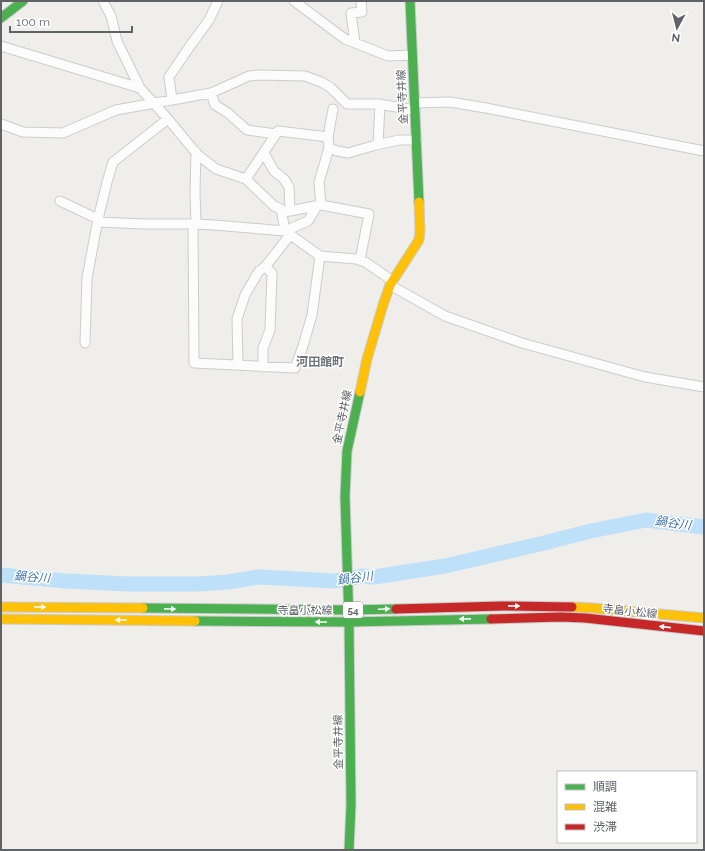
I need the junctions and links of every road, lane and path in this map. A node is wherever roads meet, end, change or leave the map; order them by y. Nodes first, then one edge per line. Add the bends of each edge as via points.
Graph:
1 (22, 1) edge
2 (103, 1) edge
3 (218, 1) edge
4 (294, 1) edge
5 (361, 1) edge
6 (410, 1) edge
7 (1, 18) edge
8 (355, 43) junction
9 (1, 46) edge
10 (412, 55) junction
11 (140, 88) junction
12 (211, 94) junction
13 (337, 94) junction
14 (172, 100) junction
15 (154, 104) junction
16 (347, 104) junction
17 (380, 104) junction
18 (414, 106) junction
19 (333, 109) junction
20 (168, 119) junction
21 (1, 124) edge
22 (276, 134) junction
23 (328, 137) junction
24 (417, 140) junction
25 (378, 144) junction
26 (329, 148) junction
27 (704, 151) edge
28 (196, 152) junction
29 (264, 153) junction
30 (246, 180) junction
31 (60, 201) dead end
32 (319, 206) junction
33 (286, 212) junction
34 (98, 220) junction
35 (194, 224) junction
36 (288, 233) junction
37 (320, 256) junction
38 (360, 260) junction
39 (264, 267) junction
40 (392, 283) junction
41 (85, 342) dead end
42 (238, 366) junction
43 (263, 367) junction
44 (704, 387) edge
45 (1, 607) edge
46 (349, 610) junction
47 (704, 618) edge
48 (1, 619) edge
49 (349, 622) junction
50 (704, 631) edge
51 (349, 850) edge

1 - 7 main road
2 - 11 street via 111,16 117,41
3 - 14 street via 210,20 169,77
4 - 8 street via 345,39
5 - 8 street via 362,12 351,13
6 - 10 main road, 金平寺井線
8 - 10 street via 388,56
9 - 11 street
10 - 18 main road, 金平寺井線
11 - 15 street
12 - 13 street via 249,76 259,75 305,76 330,87
12 - 14 street
12 - 22 street via 215,105 247,130
13 - 16 street
13 - 19 street
14 - 15 street
15 - 20 street
15 - 21 street via 116,110 63,133 23,132
16 - 17 street
16 - 19 street
17 - 18 street
17 - 25 street
18 - 24 main road, 金平寺井線
18 - 27 street via 450,102
19 - 23 street
20 - 28 street
20 - 34 street via 113,162
22 - 23 street via 278,131
22 - 29 street
23 - 26 street
24 - 25 street
24 - 40 main road, 金平寺井線 via 419,240
25 - 26 street via 348,153
26 - 32 street via 319,182
28 - 30 street via 216,169
28 - 35 street
29 - 30 street
29 - 33 street via 274,171 289,187
30 - 33 street via 274,206
31 - 34 street
32 - 33 street
32 - 36 street via 308,221
32 - 38 street via 370,214
33 - 36 street
34 - 35 street via 143,224
34 - 41 street via 86,278
35 - 36 street
35 - 42 street via 194,364
36 - 37 street
36 - 39 street
37 - 38 street
37 - 43 street via 312,315 295,368
38 - 40 street
39 - 42 street via 245,295 237,319
39 - 43 street via 272,273 270,330 263,348
40 - 44 street via 445,316 522,343 645,377
40 - 46 main road, 金平寺井線 via 367,359 347,451 345,497
42 - 43 street
45 -> 46 main road, 寺畠小松線 / 54
46 -> 47 main road, 寺畠小松線 / 54 via 562,606
46 - 49 main road, 金平寺井線
49 -> 48 main road, 寺畠小松線 / 54
50 -> 49 main road, 寺畠小松線 / 54 via 584,618
49 - 51 main road, 金平寺井線

